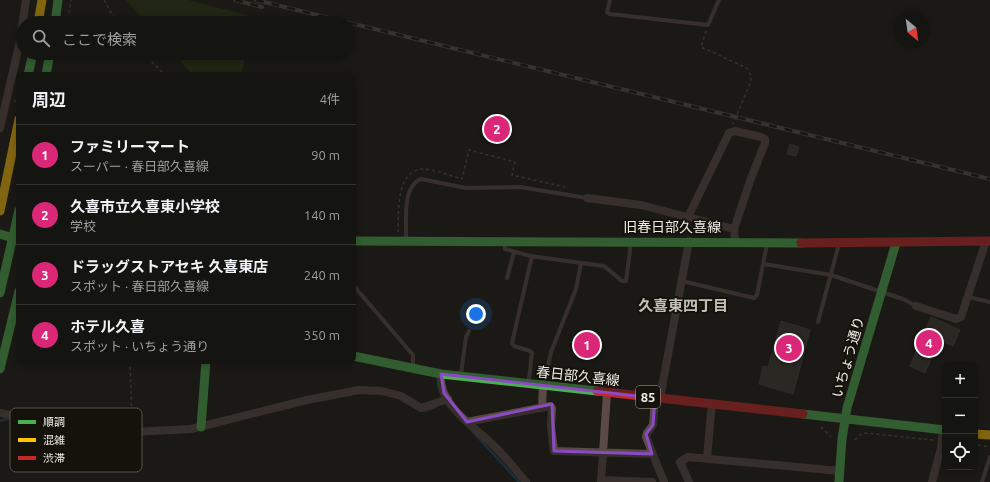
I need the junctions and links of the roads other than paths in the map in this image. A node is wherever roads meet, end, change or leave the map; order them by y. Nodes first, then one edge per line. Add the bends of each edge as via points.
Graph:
1 (26, 0) edge
2 (42, 0) edge
3 (58, 0) edge
4 (610, 0) edge
5 (719, 0) edge
6 (24, 16) edge
7 (39, 16) edge
8 (56, 16) edge
9 (16, 58) edge
10 (31, 60) edge
11 (49, 60) edge
12 (29, 72) edge
13 (47, 72) edge
14 (0, 128) edge
15 (16, 134) edge
16 (587, 198) joint
17 (0, 212) edge
18 (688, 216) junction
19 (16, 223) edge
20 (734, 229) junction
21 (0, 234) edge
22 (16, 239) edge
23 (356, 241) edge
24 (406, 241) junction
25 (504, 241) junction
26 (632, 241) junction
27 (689, 241) junction
28 (735, 241) junction
29 (768, 241) junction
30 (988, 241) edge
31 (839, 242) junction
32 (896, 243) junction
33 (514, 252) junction
34 (532, 256) junction
35 (581, 263) junction
36 (764, 264) junction
37 (832, 276) junction
38 (507, 278) dead end
39 (682, 281) junction
40 (356, 288) edge
41 (0, 293) edge
42 (881, 293) junction
43 (968, 297) junction
44 (990, 302) edge
45 (16, 304) edge
46 (916, 306) joint
47 (818, 322) dead end
48 (470, 331) dead end
49 (356, 357) edge
50 (206, 364) edge
51 (0, 369) edge
52 (413, 369) junction
53 (441, 374) junction
54 (460, 376) junction
55 (527, 384) junction
56 (544, 386) junction
57 (607, 393) junction
58 (657, 398) junction
59 (448, 399) junction
60 (712, 404) junction
61 (542, 407) junction
62 (0, 413) edge
63 (10, 415) edge
64 (845, 420) junction
65 (467, 422) junction
66 (201, 427) junction
67 (942, 430) edge
68 (142, 431) edge
69 (943, 434) edge
70 (978, 434) edge
71 (990, 435) edge
72 (602, 453) junction
73 (652, 454) junction
74 (707, 457) junction
75 (990, 457) edge
76 (840, 471) junction
77 (601, 481) edge
78 (662, 481) edge
79 (526, 482) edge
80 (652, 482) edge
81 (689, 482) edge
82 (839, 482) edge
83 (932, 482) edge
84 (982, 482) edge

1 - 6 street
2 - 7 main road
3 - 8 main road
4 - 5 lane via 607,12 610,14 708,25
9 - 14 street
10 - 12 main road
11 - 13 main road
15 - 17 main road
16 - 18 street via 641,205
16 - 24 lane via 520,187 466,188 421,179 413,185 409,193
18 - 20 street
18 - 20 street via 727,136 732,131 761,137 765,139 765,143
19 - 41 main road, bridge
20 - 28 street
21 - 22 main road
23 - 24 main road, 旧春日部久喜線
24 - 25 main road, 旧春日部久喜線
25 - 26 main road, 旧春日部久喜線
25 - 33 lane via 505,249
26 - 27 main road, 旧春日部久喜線
26 - 35 lane via 626,281 619,279 604,266
27 - 28 main road, 旧春日部久喜線
27 - 39 street
28 - 29 main road, 旧春日部久喜線
29 - 31 main road, 旧春日部久喜線
29 - 36 lane
30 - 32 main road, 旧春日部久喜線
30 - 43 street
31 - 32 main road, 旧春日部久喜線
31 - 37 lane
32 - 42 main road, いちょう通り
33 - 34 lane
33 - 38 lane
34 - 35 lane
34 - 55 lane via 512,342 514,346 532,353
35 - 56 lane via 576,289 551,352
36 - 37 lane
36 - 39 lane via 757,295 754,298
37 - 42 lane
37 - 47 lane
39 - 58 street
40 - 52 lane via 413,355
42 - 46 lane via 903,299
42 - 64 main road, いちょう通り
43 - 44 lane
43 - 46 street via 961,317 956,319
45 - 51 main road
48 - 54 lane via 466,337
49 - 52 main road, 春日部久喜線 / 85
50 - 66 main road
52 - 53 main road, 春日部久喜線 / 85
53 - 54 main road, 春日部久喜線 / 85
53 - 59 street via 440,384
54 - 55 main road, 春日部久喜線 / 85
55 - 56 main road, 春日部久喜線 / 85
56 - 57 main road, 春日部久喜線 / 85
56 - 61 street
57 - 58 main road, 春日部久喜線 / 85
57 - 72 street
58 - 60 main road, 春日部久喜線 / 85
58 - 73 street via 653,425 646,433
59 - 65 street
59 - 66 street via 421,408 402,396 382,391 359,390 307,400
60 - 64 main road, 春日部久喜線 / 85
60 - 74 street
61 - 65 street
61 - 72 street via 552,408 554,451
62 - 63 street
64 - 67 main road, 春日部久喜線 / 85
64 - 76 main road, いちょう通り
65 - 79 street
66 - 68 street
69 - 83 street
70 - 71 main road
72 - 73 street
72 - 77 street
73 - 78 street
74 - 76 street
74 - 81 street via 688,457 680,462
75 - 84 lane
76 - 82 main road, いちょう通り
77 - 80 street

